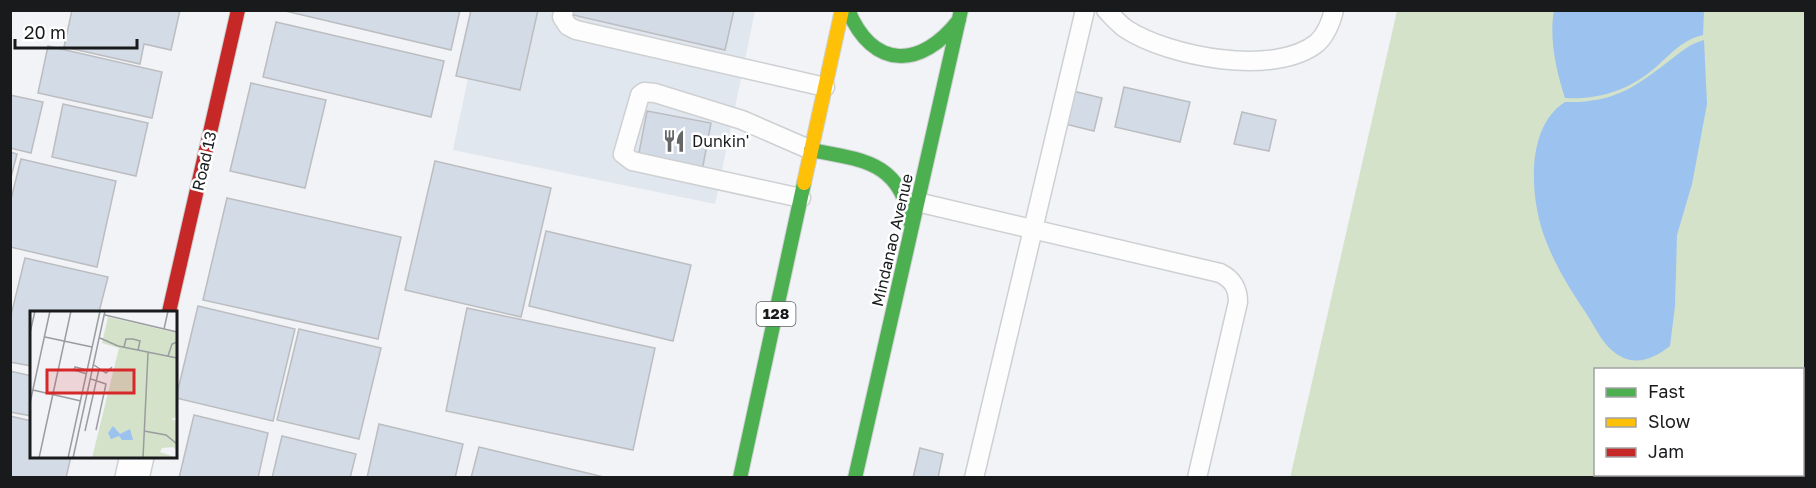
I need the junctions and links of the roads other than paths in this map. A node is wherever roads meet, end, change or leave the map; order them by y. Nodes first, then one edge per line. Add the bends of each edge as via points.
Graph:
1 (238, 10) edge
2 (564, 10) edge
3 (842, 10) edge
4 (848, 10) edge
5 (1085, 10) edge
6 (1106, 10) edge
7 (1334, 10) edge
8 (960, 15) edge
9 (825, 87) junction
10 (811, 150) junction
11 (801, 198) junction
12 (917, 202) junction
13 (911, 229) junction
14 (1034, 229) junction
15 (169, 311) edge
16 (137, 458) edge
17 (132, 477) edge
18 (740, 477) edge
19 (855, 477) edge
20 (974, 477) edge
21 (1197, 477) edge

1 - 15 main road, Road 13
2 - 9 lane via 562,16 576,30
3 - 9 main road, 128
4 - 8 main road via 852,25 863,39 879,51 898,56 917,56 935,48 950,36
5 - 14 lane
6 - 7 lane via 1126,29 1170,48 1221,60 1260,62 1295,55 1317,42 1330,26
8 - 12 main road, Mindanao Avenue
9 - 10 main road, 128
10 - 11 main road, 128
10 - 11 lane via 742,120 644,92 623,154 632,161
10 - 13 main road via 863,160 890,174 908,199
11 - 18 main road, 128
12 - 13 main road, Mindanao Avenue
12 - 14 lane
13 - 19 main road, Mindanao Avenue
14 - 20 lane
14 - 21 lane via 1220,273 1234,284 1238,302
16 - 17 street

